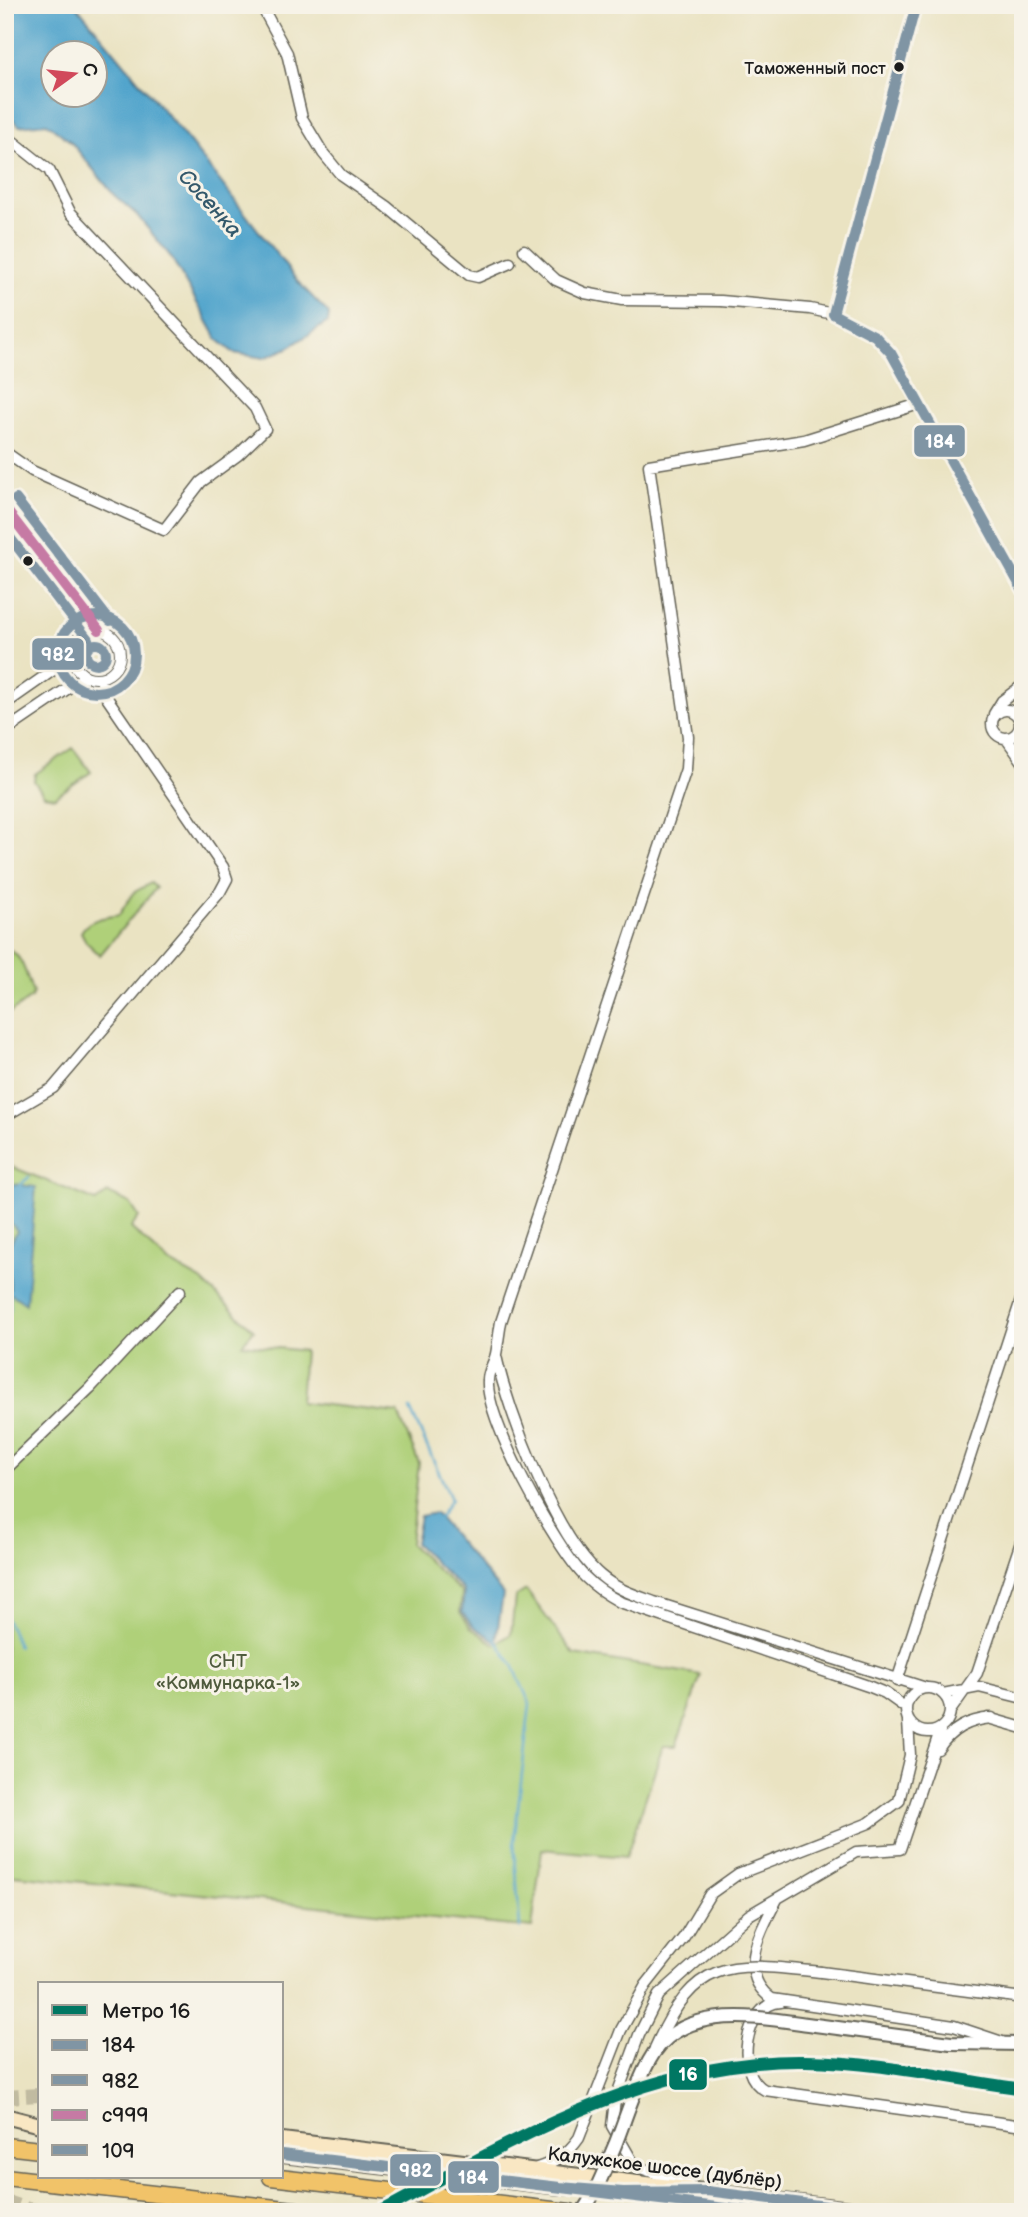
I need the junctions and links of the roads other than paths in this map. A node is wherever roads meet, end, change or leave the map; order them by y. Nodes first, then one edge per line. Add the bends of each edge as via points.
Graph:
1 (261, 5) edge
2 (916, 5) edge
3 (5, 135) edge
4 (524, 250) dead end
5 (510, 263) dead end
6 (833, 314) junction
7 (919, 404) junction
8 (5, 452) edge
9 (5, 508) edge
10 (1023, 591) edge
11 (99, 630) junction
12 (72, 657) junction
13 (86, 676) junction
14 (101, 678) junction
15 (1023, 685) edge
16 (1023, 696) edge
17 (5, 704) edge
18 (993, 718) junction
19 (1019, 719) junction
20 (5, 731) edge
21 (1018, 732) junction
22 (1006, 738) junction
23 (1023, 743) edge
24 (1023, 762) edge
25 (5, 1116) edge
26 (180, 1291) dead end
27 (1023, 1294) edge
28 (496, 1355) junction
29 (5, 1470) edge
30 (1023, 1536) edge
31 (897, 1681) junction
32 (926, 1688) junction
33 (967, 1689) junction
34 (943, 1694) junction
35 (1023, 1698) edge
36 (906, 1708) junction
37 (950, 1712) junction
38 (992, 1718) junction
39 (908, 1721) junction
40 (943, 1726) junction
41 (1023, 1728) edge
42 (930, 1762) junction
43 (778, 1897) junction
44 (1023, 1997) edge
45 (781, 2002) junction
46 (1002, 2042) junction
47 (1023, 2044) edge
48 (649, 2061) junction
49 (5, 2115) edge
50 (38, 2117) edge
51 (38, 2124) edge
52 (1023, 2126) edge
53 (284, 2140) edge
54 (5, 2146) edge
55 (38, 2150) edge
56 (284, 2154) edge
57 (531, 2170) junction
58 (5, 2177) edge
59 (280, 2178) edge
60 (707, 2191) junction
61 (224, 2203) junction
62 (257, 2212) edge
63 (312, 2212) edge
64 (570, 2212) edge
65 (582, 2212) edge
66 (876, 2212) edge

1 - 5 street via 287,53 302,118 341,176 386,206 469,275 478,277
2 - 6 street
3 - 8 street via 49,170 70,212 255,408 265,429 201,482 164,530 32,471
4 - 6 street via 556,280 585,293 622,300 721,301
6 - 7 street via 875,336 891,352
7 - 10 street
7 - 28 street via 804,440 649,465 688,737 687,769 505,1309
9 - 11 street
11 - 12 street via 78,637
11 - 14 street via 114,638 120,653 115,669
12 - 13 street
12 - 17 street
13 - 14 street
13 - 20 street
14 - 25 street via 105,695 227,879 119,1014 52,1088
15 - 18 street via 1002,701
16 - 19 street
18 - 19 street via 1006,710
18 - 22 street via 994,732
19 - 21 street
21 - 22 street
21 - 23 street
22 - 24 street
26 - 29 street
27 - 31 street
28 - 31 street via 505,1398 543,1487 599,1575 619,1589 654,1602
28 - 36 street via 488,1380 490,1397 510,1451 558,1542 600,1591 620,1602 868,1686
30 - 33 street via 977,1673
31 - 32 street
32 - 34 street
32 - 36 street via 910,1696
33 - 34 street
33 - 35 street via 1000,1690
33 - 37 street
34 - 37 street
36 - 39 street
37 - 40 street
38 - 40 street
38 - 41 street
38 - 42 street via 948,1734
39 - 40 street via 923,1732
39 - 57 street via 910,1755 899,1801 869,1823 738,1874 710,1894 646,1985 621,2030 579,2138 554,2163
40 - 42 street
42 - 43 street via 900,1849 856,1852
43 - 45 street via 759,1935 754,1963 762,1990
43 - 60 street via 749,1915 659,1995 615,2100 612,2126 635,2166
44 - 48 street, bridge via 755,1966 720,1971 683,1996
45 - 46 street via 954,2026
45 - 52 street via 760,2010 751,2027 748,2064 758,2087
46 - 47 street
46 - 48 street, bridge via 951,2043 754,2017 713,2018 668,2038
48 - 65 street, bridge via 598,2185
49 - 50 main road
49 - 51 main road
53 - 57 main road, Калужское шоссе (дублёр)
54 - 55 highway
56 - 60 main road via 561,2187
57 - 60 main road, Калужское шоссе (дублёр)
58 - 61 highway
59 - 64 highway
60 - 66 main road, Калужское шоссе (дублёр)
61 - 62 street
61 - 63 highway

